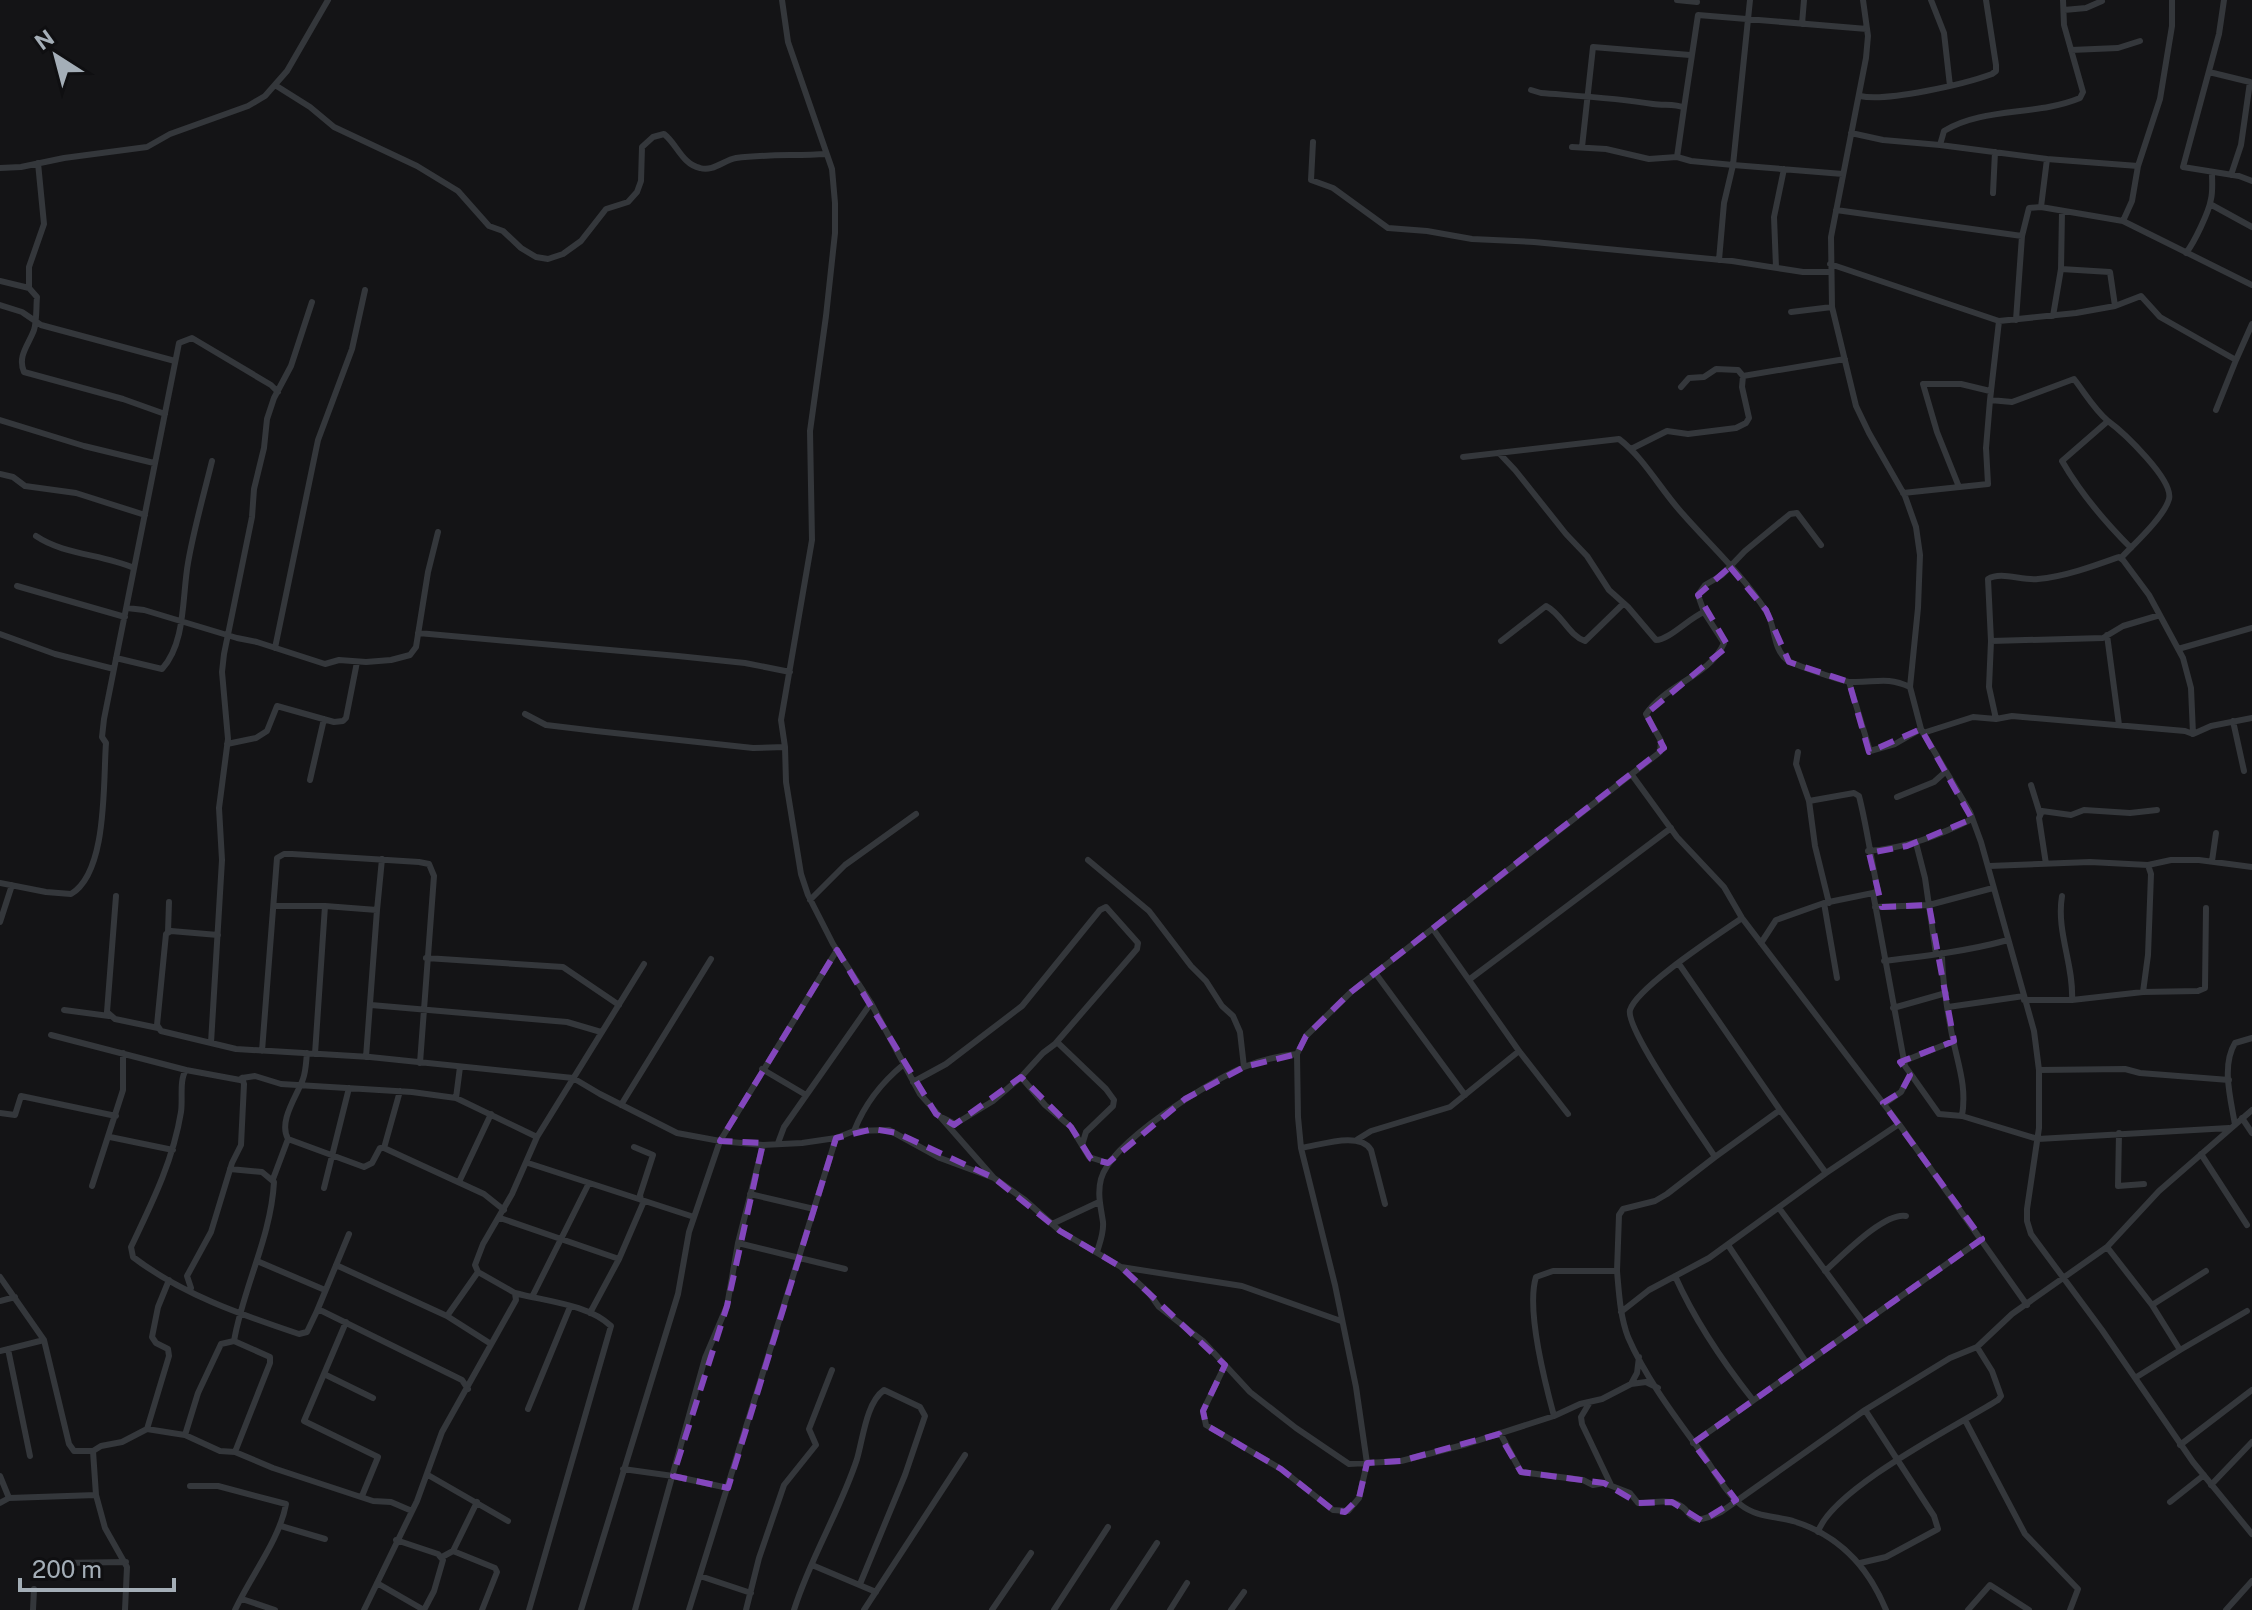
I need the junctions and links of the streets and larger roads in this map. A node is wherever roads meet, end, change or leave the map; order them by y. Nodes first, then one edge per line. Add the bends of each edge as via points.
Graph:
1 (328, 0) edge
2 (782, 0) edge
3 (1677, 0) edge
4 (1750, 0) edge
5 (1804, 0) edge
6 (1863, 0) edge
7 (1931, 0) edge
8 (1986, 0) edge
9 (2063, 0) edge
10 (2172, 0) edge
11 (2224, 0) edge
12 (1697, 1) edge
13 (2102, 1) edge
14 (2064, 10) junction
15 (1698, 15) junction
16 (1748, 19) junction
17 (1802, 24) junction
18 (1867, 29) junction
19 (2140, 41) dead end
20 (2071, 50) junction
21 (1690, 55) junction
22 (2209, 72) junction
23 (275, 85) junction
24 (1950, 86) junction
25 (1531, 90) dead end
26 (1860, 96) junction
27 (1588, 97) junction
28 (1684, 108) junction
29 (1851, 133) junction
30 (1313, 142) dead end
31 (1940, 145) junction
32 (1572, 147) dead end
33 (1582, 147) junction
34 (1995, 152) junction
35 (826, 154) junction
36 (1677, 157) junction
37 (2047, 159) junction
38 (38, 163) junction
39 (1733, 165) junction
40 (2138, 166) junction
41 (0, 168) edge
42 (1784, 169) junction
43 (2212, 172) junction
44 (1843, 174) junction
45 (2231, 175) junction
46 (2252, 181) edge
47 (1993, 193) dead end
48 (2210, 204) junction
49 (2041, 207) junction
50 (1836, 210) junction
51 (2062, 212) junction
52 (2123, 221) junction
53 (2252, 227) edge
54 (2022, 236) junction
55 (2186, 253) junction
56 (1719, 260) junction
57 (1776, 267) junction
58 (1830, 268) junction
59 (2061, 269) junction
60 (0, 281) edge
61 (2252, 285) edge
62 (29, 288) junction
63 (365, 290) dead end
64 (312, 302) dead end
65 (0, 305) edge
66 (2115, 306) junction
67 (1832, 307) junction
68 (1791, 312) dead end
69 (2053, 316) junction
70 (2016, 320) junction
71 (35, 321) junction
72 (1999, 321) junction
73 (2252, 324) edge
74 (1845, 359) junction
75 (2236, 360) junction
76 (175, 361) junction
77 (1743, 376) junction
78 (1681, 387) dead end
79 (1990, 391) junction
80 (278, 392) junction
81 (1990, 400) junction
82 (2216, 410) dead end
83 (165, 414) junction
84 (0, 420) edge
85 (2108, 421) junction
86 (1631, 449) junction
87 (1499, 453) junction
88 (1463, 457) dead end
89 (212, 461) dead end
90 (154, 463) junction
91 (0, 474) edge
92 (1959, 487) junction
93 (1903, 493) junction
94 (145, 515) junction
95 (438, 532) dead end
96 (36, 536) dead end
97 (1821, 545) dead end
98 (2131, 548) junction
99 (2121, 558) junction
100 (1730, 567) junction
101 (134, 568) junction
102 (17, 586) dead end
103 (1623, 604) junction
104 (127, 608) junction
105 (1704, 612) junction
106 (2160, 615) junction
107 (125, 617) junction
108 (182, 621) junction
109 (2252, 628) edge
110 (418, 633) junction
111 (0, 634) edge
112 (228, 635) junction
113 (2107, 635) junction
114 (1501, 641) dead end
115 (1991, 641) junction
116 (275, 648) junction
117 (2178, 649) junction
118 (116, 658) junction
119 (357, 662) junction
120 (114, 669) junction
121 (790, 672) junction
122 (1849, 682) junction
123 (1910, 687) junction
124 (525, 714) dead end
125 (2252, 718) edge
126 (324, 719) junction
127 (1996, 719) junction
128 (2233, 721) junction
129 (2119, 725) junction
130 (1922, 731) junction
131 (2193, 734) junction
132 (227, 744) junction
133 (785, 747) junction
134 (1798, 752) dead end
135 (2244, 771) dead end
136 (1944, 773) junction
137 (1632, 775) junction
138 (310, 780) dead end
139 (2031, 785) dead end
140 (1897, 797) dead end
141 (1809, 801) junction
142 (2157, 810) dead end
143 (916, 814) dead end
144 (2040, 814) junction
145 (1972, 819) junction
146 (1671, 828) junction
147 (2216, 833) dead end
148 (1916, 843) junction
149 (1868, 851) junction
150 (382, 859) junction
151 (1088, 860) dead end
152 (2212, 861) junction
153 (2046, 864) junction
154 (2148, 865) junction
155 (1989, 866) junction
156 (2252, 867) edge
157 (0, 883) edge
158 (12, 885) junction
159 (1993, 888) junction
160 (1873, 893) junction
161 (116, 896) dead end
162 (2062, 896) dead end
163 (810, 900) junction
164 (169, 902) dead end
165 (1826, 903) junction
166 (1929, 905) junction
167 (274, 906) junction
168 (325, 906) junction
169 (1875, 907) junction
170 (2206, 908) dead end
171 (377, 910) junction
172 (1742, 918) junction
173 (0, 922) edge
174 (1433, 929) junction
175 (168, 932) junction
176 (218, 935) junction
177 (2008, 940) junction
178 (1761, 943) junction
179 (837, 950) junction
180 (1939, 954) junction
181 (426, 958) junction
182 (711, 959) dead end
183 (1884, 961) junction
184 (644, 964) dead end
185 (1679, 964) junction
186 (1376, 974) junction
187 (1837, 978) dead end
188 (1470, 979) junction
189 (2143, 992) junction
190 (1946, 993) junction
191 (2024, 998) junction
192 (2072, 1000) junction
193 (871, 1003) junction
194 (371, 1005) junction
195 (619, 1005) junction
196 (1948, 1007) junction
197 (1893, 1008) junction
198 (64, 1010) dead end
199 (423, 1011) junction
200 (109, 1016) junction
201 (158, 1028) junction
202 (601, 1032) junction
203 (51, 1035) dead end
204 (2252, 1038) edge
205 (1954, 1041) junction
206 (1057, 1042) junction
207 (211, 1043) junction
208 (262, 1051) junction
209 (1519, 1051) junction
210 (123, 1053) junction
211 (311, 1054) junction
212 (1297, 1054) junction
213 (366, 1057) junction
214 (1904, 1061) junction
215 (420, 1063) junction
216 (904, 1064) junction
217 (460, 1067) junction
218 (1244, 1067) junction
219 (762, 1069) junction
220 (186, 1070) junction
221 (2039, 1070) junction
222 (1910, 1075) junction
223 (1021, 1077) junction
224 (242, 1078) junction
225 (573, 1078) junction
226 (2229, 1080) junction
227 (913, 1082) junction
228 (301, 1084) junction
229 (349, 1088) junction
230 (400, 1091) junction
231 (806, 1095) junction
232 (1465, 1095) junction
233 (456, 1098) junction
234 (1884, 1104) junction
235 (621, 1105) junction
236 (1780, 1110) junction
237 (2252, 1110) edge
238 (0, 1113) edge
239 (491, 1114) junction
240 (936, 1114) junction
241 (1568, 1114) dead end
242 (116, 1116) junction
243 (1962, 1116) junction
244 (2242, 1118) junction
245 (1899, 1124) junction
246 (2232, 1127) junction
247 (854, 1131) junction
248 (2119, 1133) junction
249 (2252, 1133) edge
250 (110, 1137) junction
251 (537, 1137) junction
252 (836, 1138) junction
253 (288, 1139) junction
254 (1358, 1139) junction
255 (2038, 1139) junction
256 (720, 1141) junction
257 (778, 1143) junction
258 (763, 1145) junction
259 (1082, 1145) junction
260 (634, 1147) dead end
261 (384, 1148) junction
262 (1301, 1148) junction
263 (173, 1150) junction
264 (2201, 1154) junction
265 (330, 1155) junction
266 (1715, 1157) junction
267 (528, 1163) junction
268 (1108, 1163) junction
269 (230, 1169) junction
270 (1826, 1173) junction
271 (994, 1178) junction
272 (273, 1179) junction
273 (459, 1182) junction
274 (589, 1183) junction
275 (2144, 1184) dead end
276 (92, 1186) dead end
277 (324, 1188) dead end
278 (750, 1194) junction
279 (643, 1201) junction
280 (1099, 1202) junction
281 (1385, 1204) dead end
282 (1779, 1208) junction
283 (814, 1209) junction
284 (504, 1210) junction
285 (1906, 1216) dead end
286 (694, 1217) junction
287 (500, 1218) junction
288 (1052, 1224) junction
289 (2247, 1225) dead end
290 (349, 1234) dead end
291 (561, 1239) junction
292 (1982, 1239) junction
293 (738, 1243) junction
294 (1728, 1245) junction
295 (2107, 1247) junction
296 (1097, 1252) junction
297 (619, 1259) junction
298 (800, 1259) junction
299 (257, 1261) junction
300 (336, 1265) junction
301 (1121, 1267) junction
302 (845, 1269) dead end
303 (1617, 1271) junction
304 (1825, 1271) junction
305 (2206, 1271) dead end
306 (478, 1272) junction
307 (1675, 1276) junction
308 (0, 1277) edge
309 (2064, 1279) junction
310 (169, 1280) junction
311 (325, 1290) junction
312 (193, 1291) junction
313 (515, 1293) junction
314 (15, 1297) junction
315 (532, 1297) junction
316 (0, 1301) edge
317 (2027, 1305) junction
318 (2152, 1305) junction
319 (570, 1307) junction
320 (317, 1311) junction
321 (2247, 1311) dead end
322 (1621, 1312) junction
323 (238, 1313) junction
324 (590, 1313) junction
325 (447, 1316) junction
326 (1341, 1321) junction
327 (346, 1322) junction
328 (1863, 1322) junction
329 (44, 1340) junction
330 (234, 1341) junction
331 (491, 1344) junction
332 (1977, 1347) junction
333 (4, 1350) edge
334 (2180, 1350) junction
335 (1639, 1355) junction
336 (1806, 1362) junction
337 (1225, 1365) junction
338 (832, 1370) dead end
339 (324, 1374) junction
340 (2135, 1378) junction
341 (1631, 1384) junction
342 (1658, 1388) junction
343 (468, 1389) junction
344 (2252, 1390) edge
345 (373, 1398) dead end
346 (1753, 1400) junction
347 (1590, 1402) junction
348 (528, 1409) dead end
349 (1865, 1410) junction
350 (1554, 1416) junction
351 (1965, 1420) junction
352 (147, 1429) junction
353 (1500, 1433) junction
354 (185, 1435) junction
355 (1693, 1443) junction
356 (2251, 1443) edge
357 (2180, 1445) junction
358 (93, 1451) junction
359 (235, 1452) junction
360 (965, 1455) dead end
361 (30, 1456) dead end
362 (1897, 1460) junction
363 (1367, 1463) junction
364 (623, 1469) junction
365 (428, 1475) junction
366 (2204, 1475) junction
367 (0, 1476) edge
368 (673, 1476) junction
369 (1611, 1485) junction
370 (2211, 1485) junction
371 (190, 1486) dead end
372 (728, 1488) junction
373 (96, 1495) junction
374 (362, 1496) junction
375 (9, 1498) junction
376 (1736, 1500) junction
377 (477, 1502) junction
378 (2170, 1502) dead end
379 (0, 1503) edge
380 (412, 1511) junction
381 (508, 1521) dead end
382 (281, 1526) junction
383 (1108, 1527) dead end
384 (1818, 1532) junction
385 (2252, 1534) edge
386 (325, 1539) dead end
387 (396, 1540) junction
388 (1157, 1543) dead end
389 (453, 1551) junction
390 (1031, 1553) dead end
391 (442, 1557) junction
392 (126, 1562) junction
393 (56, 1563) dead end
394 (1860, 1563) junction
395 (812, 1565) junction
396 (700, 1576) junction
397 (2252, 1581) edge
398 (377, 1583) junction
399 (1187, 1583) dead end
400 (860, 1584) junction
401 (34, 1589) dead end
402 (876, 1592) junction
403 (1244, 1592) dead end
404 (751, 1593) junction
405 (242, 1599) junction
406 (1883, 1609) edge
407 (33, 1610) edge
408 (125, 1610) edge
409 (235, 1610) edge
410 (275, 1610) edge
411 (364, 1610) edge
412 (424, 1610) edge
413 (482, 1610) edge
414 (529, 1610) edge
415 (581, 1610) edge
416 (635, 1610) edge
417 (689, 1610) edge
418 (746, 1610) edge
419 (794, 1610) edge
420 (864, 1610) edge
421 (992, 1610) edge
422 (1054, 1610) edge
423 (1113, 1610) edge
424 (1170, 1610) edge
425 (1231, 1610) edge
426 (1968, 1610) edge
427 (2029, 1610) edge
428 (2070, 1610) edge
429 (2226, 1610) edge

1 - 23 street
2 - 35 street via 788,42
3 - 12 street
4 - 16 street
5 - 17 street
6 - 18 street
7 - 24 street via 1944,33
8 - 24 street via 1996,71
9 - 14 street
10 - 40 street via 2160,99
11 - 22 street
12 - 15 street
13 - 14 street
14 - 20 street
15 - 16 street
15 - 21 street
16 - 17 street
16 - 39 street
17 - 18 street
18 - 26 street
19 - 20 street via 2118,48
20 - 31 street via 2083,92 2080,98 2049,109 1953,126 1944,131
21 - 27 street via 1593,47
21 - 28 street
22 - 43 street via 2183,167
22 - 45 street via 2250,82
23 - 35 street via 334,127 458,191 489,226 536,257 548,259 581,241 606,209 628,202 637,192 642,147 653,137 664,134 700,169 733,158
23 - 38 street via 259,101 147,147
24 - 26 street via 1892,97
25 - 27 street
26 - 29 street
27 - 28 street
27 - 33 street
28 - 36 street
29 - 31 street
29 - 44 street
30 - 56 street via 1311,180 1333,188 1388,228
31 - 34 street
32 - 33 street
33 - 36 street via 1649,159
34 - 37 street
34 - 47 street
35 - 121 street via 832,169 835,233 810,431 812,540
36 - 39 street
37 - 40 street
37 - 49 street
38 - 41 street
38 - 62 street via 44,224 29,267
39 - 42 street
39 - 56 street
40 - 52 street
42 - 44 street
42 - 57 street via 1774,217
43 - 45 street
43 - 48 street
44 - 50 street
45 - 46 street
48 - 53 street
48 - 55 street
49 - 51 street
49 - 54 street via 2028,209
50 - 54 street
50 - 58 street
51 - 52 street
51 - 59 street
52 - 55 street
54 - 70 street
55 - 61 street
56 - 57 street
57 - 58 street via 1803,272
58 - 67 street
58 - 72 street
59 - 66 street via 2110,272
59 - 69 street
60 - 62 street
62 - 71 street via 37,297
63 - 116 street via 352,349 318,440
64 - 80 street
65 - 71 street
66 - 69 street
66 - 75 street via 2141,296 2160,317
67 - 68 street
67 - 74 street
69 - 70 street
70 - 72 street
71 - 76 street
71 - 83 street via 23,353 24,372
72 - 79 street
73 - 75 street
74 - 77 street
74 - 93 street via 1861,419
75 - 82 street
76 - 80 street via 179,343 192,338
76 - 83 street
77 - 78 street via 1738,370 1716,369 1689,378
77 - 86 street via 1746,423 1688,434 1667,431
79 - 81 street
79 - 92 street via 1923,384
80 - 112 street via 267,419
81 - 85 street via 2012,402 2074,379
81 - 92 street via 1988,484
83 - 90 street
84 - 90 street
85 - 98 street via 2125,433 2169,487 2160,515
85 - 98 street via 2062,461 2102,519
86 - 87 street via 1619,439
86 - 100 street
87 - 88 street
87 - 103 street
89 - 108 street via 188,562
90 - 94 street
91 - 94 street via 25,486 76,493
92 - 93 street
93 - 123 street via 1920,555
94 - 101 street
95 - 110 street
96 - 101 street
97 - 100 street via 1793,512
98 - 99 street
99 - 106 street
99 - 115 street via 2051,578 1992,576 1987,582
100 - 105 street via 1700,590
100 - 122 street via 1766,610 1779,650 1789,662
101 - 104 street
102 - 107 street
103 - 105 street via 1659,642
103 - 114 street via 1585,641 1546,606
104 - 107 street
104 - 108 street
105 - 137 street via 1723,648 1649,709 1646,714 1662,745
106 - 113 street
106 - 117 street
107 - 118 street
108 - 112 street
108 - 118 street via 162,669
109 - 117 street
110 - 119 street via 410,655
110 - 121 street via 745,663
111 - 120 street
112 - 116 street
112 - 132 street via 222,672
113 - 115 street
113 - 129 street
115 - 127 street via 1989,687
116 - 119 street via 325,664
117 - 131 street via 2191,688
118 - 120 street
119 - 126 street via 346,718
120 - 158 street via 102,737 103,822 83,884 71,894
121 - 133 street via 781,720
122 - 123 street via 1895,680
122 - 130 street via 1870,751
123 - 130 street
124 - 133 street via 546,725
125 - 128 street
126 - 132 street via 277,706 267,731
126 - 138 street
127 - 129 street
127 - 130 street via 1973,717
128 - 131 street
128 - 135 street
129 - 131 street
130 - 136 street
132 - 176 street via 219,808
133 - 163 street via 795,843
134 - 141 street via 1796,764
136 - 140 street
136 - 145 street
137 - 146 street
137 - 174 street
139 - 144 street
141 - 149 street via 1859,796
141 - 165 street
142 - 144 street
143 - 163 street via 845,865
144 - 153 street
145 - 148 street
145 - 155 street
146 - 172 street via 1711,871
146 - 188 street
147 - 152 street
148 - 149 street
148 - 166 street
149 - 160 street via 1878,891
150 - 167 street via 284,854 275,867
150 - 171 street
150 - 181 street via 433,868
151 - 218 street via 1149,911 1233,1016
152 - 154 street
152 - 156 street
153 - 154 street
153 - 155 street
154 - 189 street
155 - 159 street
157 - 158 street
158 - 173 street
159 - 166 street
159 - 177 street
160 - 165 street
160 - 169 street
161 - 200 street
162 - 192 street
163 - 179 street
164 - 175 street
165 - 178 street via 1776,920
165 - 187 street
166 - 169 street
166 - 180 street
167 - 168 street
167 - 208 street
168 - 171 street
168 - 211 street
169 - 183 street
170 - 189 street via 2205,988
171 - 194 street
172 - 178 street
172 - 185 street
174 - 186 street
174 - 188 street
175 - 176 street
175 - 201 street
176 - 207 street
177 - 180 street
177 - 191 street
178 - 234 street
179 - 193 street
179 - 219 street
180 - 183 street
180 - 190 street
181 - 195 street via 563,967
181 - 199 street
182 - 235 street
183 - 197 street
184 - 195 street
185 - 236 street
185 - 266 street via 1644,989 1629,1021
186 - 212 street via 1313,1029
186 - 232 street
188 - 209 street
189 - 192 street
190 - 196 street
190 - 197 street
191 - 192 street
191 - 196 street
191 - 221 street
193 - 216 street
193 - 231 street
194 - 199 street
194 - 213 street
195 - 202 street
196 - 205 street
197 - 214 street
198 - 200 street
199 - 202 street via 567,1022
199 - 215 street
200 - 201 street
201 - 207 street
202 - 225 street
203 - 210 street
204 - 226 street via 2232,1046
205 - 214 street
205 - 243 street via 1965,1095
206 - 223 street
206 - 227 street via 1138,946 1105,907 1022,1006 946,1064
206 - 259 street via 1114,1100 1086,1132
207 - 208 street
208 - 211 street
209 - 232 street
209 - 241 street
210 - 220 street
210 - 242 street via 125,1076
211 - 213 street
211 - 228 street
212 - 218 street
212 - 262 street
213 - 215 street
214 - 222 street
215 - 217 street
216 - 227 street
216 - 247 street via 883,1081
217 - 225 street
217 - 233 street
218 - 268 street via 1185,1099
219 - 231 street
219 - 256 street
220 - 224 street
220 - 263 street
221 - 226 street via 2125,1069
221 - 255 street
222 - 234 street via 1901,1092
222 - 243 street via 1939,1114
223 - 240 street via 955,1124
223 - 259 street
224 - 228 street
224 - 269 street via 241,1145
225 - 235 street
225 - 251 street
226 - 246 street
227 - 240 street
228 - 229 street
228 - 253 street via 284,1132
229 - 230 street
229 - 265 street
230 - 233 street
230 - 261 street
231 - 257 street
232 - 254 street via 1450,1107
233 - 239 street
234 - 245 street
235 - 256 street via 677,1133
236 - 266 street
236 - 270 street
237 - 244 street
238 - 242 street via 15,1115 21,1096
239 - 251 street
239 - 273 street
240 - 271 street
242 - 250 street
243 - 255 street
244 - 246 street
244 - 249 street
245 - 270 street
245 - 292 street
246 - 248 street
246 - 264 street
247 - 252 street
247 - 271 street via 889,1130 940,1158
248 - 255 street
248 - 275 street via 2118,1186
250 - 263 street
250 - 276 street
251 - 267 street
252 - 257 street
252 - 283 street
253 - 265 street
253 - 272 street
254 - 262 street
254 - 281 street via 1371,1150
255 - 309 street via 2027,1221 2040,1250
256 - 258 street
256 - 286 street
257 - 258 street
258 - 278 street
259 - 268 street via 1093,1160
260 - 279 street via 653,1155 640,1195
261 - 265 street via 364,1167
261 - 273 street
262 - 326 street
263 - 310 street via 130,1251
264 - 289 street
264 - 295 street
265 - 277 street
266 - 303 street via 1655,1201 1623,1209
267 - 274 street
267 - 284 street
268 - 280 street
269 - 272 street via 262,1172
269 - 312 street via 211,1232 187,1276
270 - 282 street
271 - 288 street
272 - 299 street via 272,1206
273 - 284 street
274 - 279 street
274 - 291 street
278 - 283 street
278 - 293 street
279 - 286 street
279 - 297 street
280 - 288 street
280 - 296 street via 1103,1231
282 - 294 street
282 - 304 street
283 - 298 street
284 - 287 street
285 - 304 street via 1886,1219
286 - 364 street via 678,1294
287 - 291 street
287 - 306 street via 483,1244 475,1265
288 - 296 street
290 - 300 street
291 - 297 street
291 - 315 street
292 - 317 street
292 - 328 street
293 - 298 street
293 - 368 street via 727,1306 705,1358
294 - 307 street
294 - 336 street
295 - 309 street
295 - 318 street
296 - 301 street
297 - 324 street
298 - 302 street
298 - 372 street
299 - 311 street
299 - 323 street
300 - 311 street
300 - 325 street
301 - 326 street via 1242,1286
301 - 337 street
303 - 322 street
303 - 350 street via 1553,1271 1536,1277 1533,1301 1541,1364
304 - 328 street
305 - 318 street
306 - 313 street
306 - 325 street
307 - 322 street
307 - 346 street
308 - 314 street
309 - 317 street
309 - 340 street
310 - 312 street
310 - 352 street via 152,1337 169,1356
311 - 320 street
312 - 323 street
313 - 315 street
313 - 331 street
314 - 316 street
314 - 329 street
315 - 319 street
317 - 332 street
318 - 334 street
319 - 324 street
319 - 348 street
320 - 323 street via 307,1332 299,1334
320 - 327 street
321 - 334 street
322 - 335 street
323 - 330 street
324 - 414 street via 611,1326 609,1337
325 - 331 street
326 - 363 street
327 - 339 street
327 - 343 street via 462,1380
328 - 336 street
329 - 333 street
329 - 358 street via 69,1444 74,1451
330 - 354 street via 221,1344
330 - 359 street via 270,1357
331 - 343 street
332 - 349 street
332 - 351 street via 2001,1396
333 - 361 street
334 - 340 street
335 - 341 street
335 - 342 street
336 - 346 street
337 - 363 street via 1296,1428 1349,1464
337 - 363 street via 1203,1411 1206,1425 1281,1469 1333,1510 1345,1512 1359,1498
338 - 404 street via 809,1429 816,1445 784,1485
339 - 345 street
339 - 374 street via 304,1421 378,1457
340 - 357 street
341 - 342 street via 1646,1382
341 - 347 street
342 - 355 street
343 - 365 street via 442,1432
344 - 357 street
346 - 355 street
347 - 350 street
347 - 369 street via 1582,1424
349 - 362 street
349 - 376 street
350 - 353 street
351 - 362 street
351 - 428 street via 2025,1534 2078,1589
352 - 354 street
352 - 358 street
353 - 363 street via 1401,1461
353 - 369 street via 1521,1472
354 - 359 street
355 - 376 street
356 - 370 street
357 - 366 street
358 - 373 street
359 - 374 street
360 - 402 street
362 - 384 street via 1828,1512
362 - 394 street via 1938,1529 1886,1557
364 - 368 street
364 - 415 street
365 - 377 street
365 - 380 street
366 - 370 street
366 - 378 street
367 - 375 street
368 - 372 street
368 - 416 street
369 - 376 street via 1643,1505 1672,1502 1699,1520
370 - 385 street
371 - 382 street via 218,1486 286,1504
372 - 396 street
373 - 375 street
373 - 392 street via 109,1539
374 - 380 street
375 - 379 street
376 - 384 street via 1752,1512
377 - 381 street
377 - 389 street
380 - 387 street
382 - 386 street
382 - 405 street
383 - 422 street
384 - 394 street via 1842,1544
387 - 391 street
387 - 398 street
388 - 423 street
389 - 391 street
389 - 413 street via 497,1572
390 - 421 street
391 - 412 street
392 - 393 street
392 - 408 street
394 - 406 street via 1878,1589
395 - 400 street
395 - 400 street via 884,1390 920,1407 925,1416
395 - 419 street
396 - 404 street
396 - 417 street
397 - 429 street
398 - 411 street
398 - 412 street
399 - 424 street
400 - 402 street
401 - 407 street
402 - 420 street
403 - 425 street
404 - 418 street
405 - 409 street
405 - 410 street
426 - 427 street via 1990,1585

